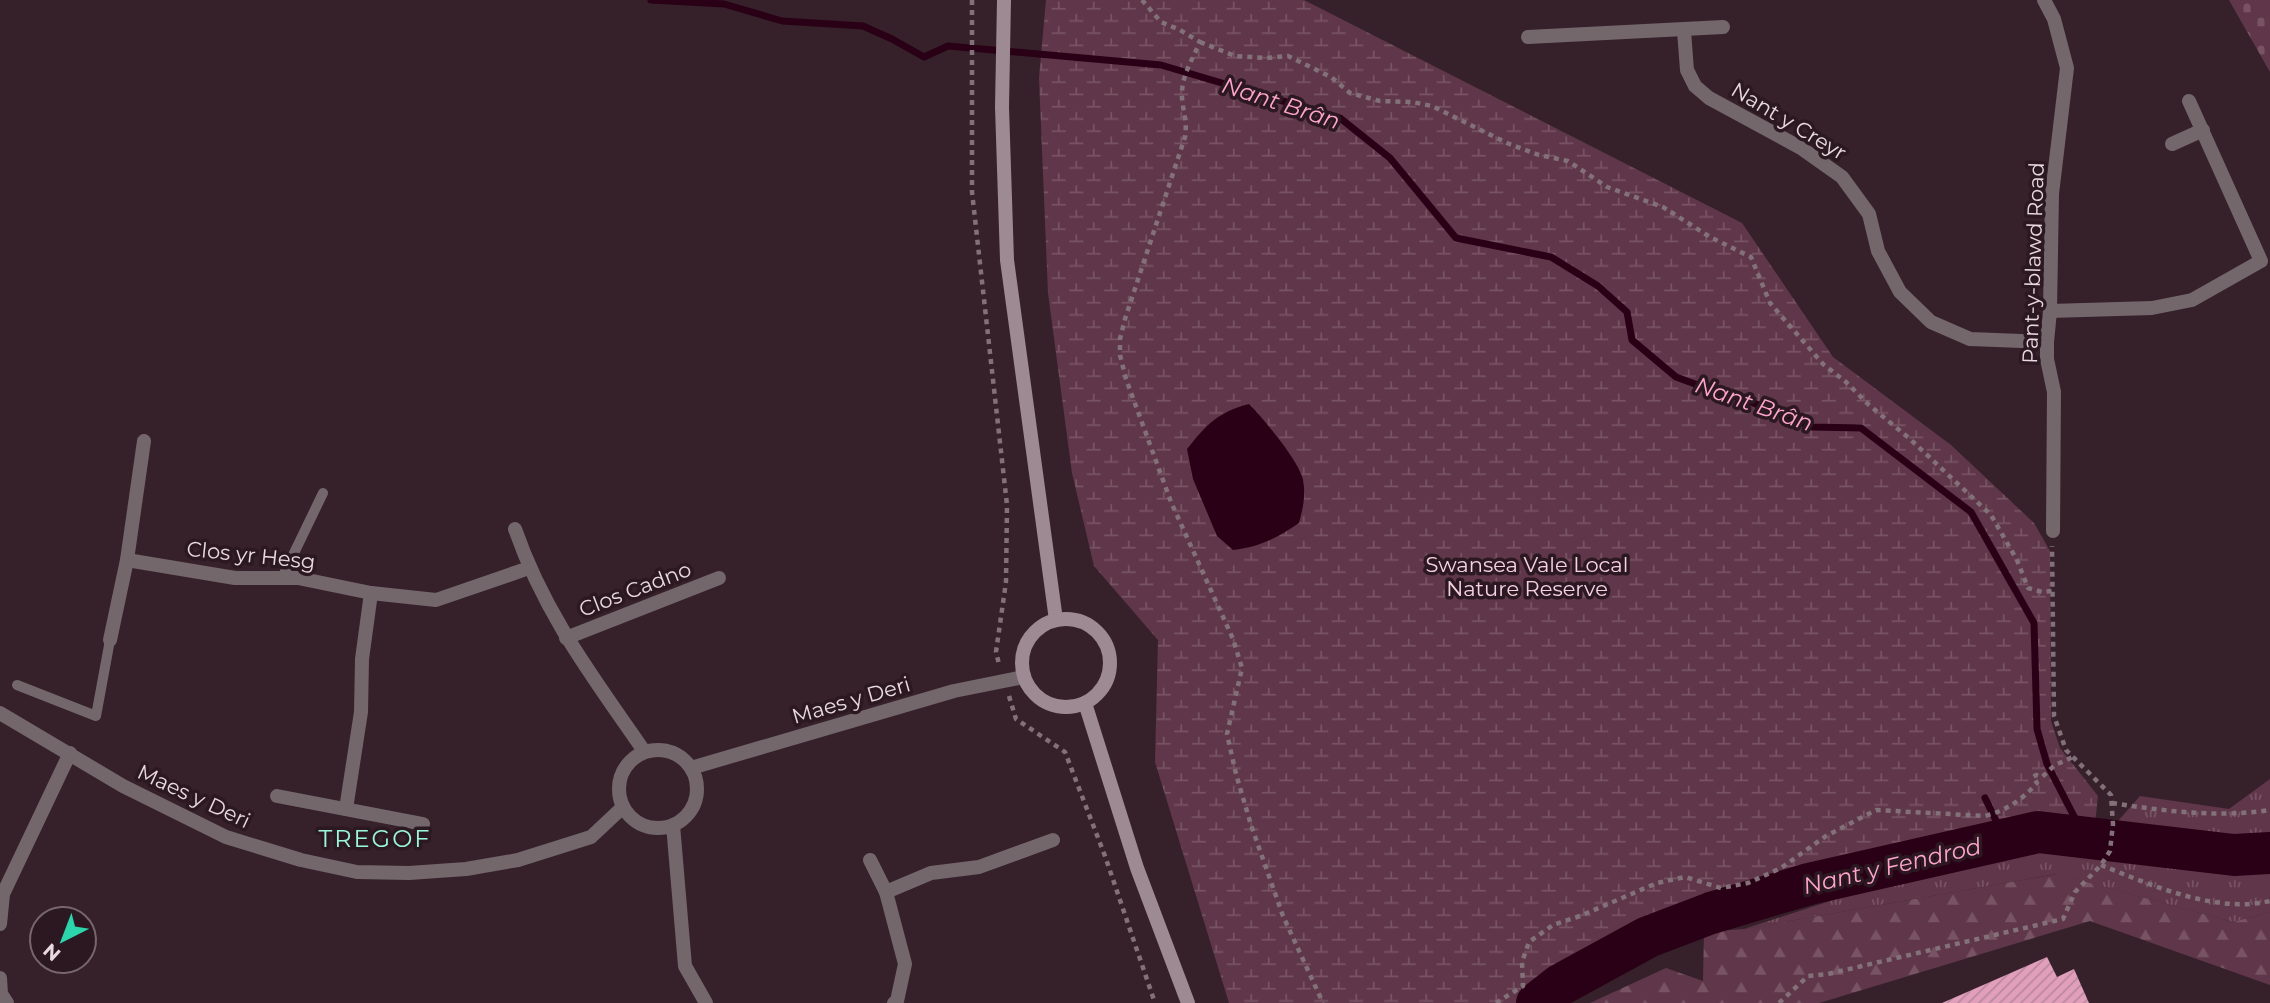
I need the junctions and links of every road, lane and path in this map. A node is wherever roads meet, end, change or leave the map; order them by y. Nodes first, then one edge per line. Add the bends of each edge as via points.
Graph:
1 (1004, 0) edge
2 (1142, 0) edge
3 (2044, 0) edge
4 (1723, 27) dead end
5 (1684, 31) junction
6 (1528, 37) dead end
7 (1200, 43) junction
8 (2189, 101) dead end
9 (2203, 130) junction
10 (2172, 145) dead end
11 (2050, 311) junction
12 (2047, 342) junction
13 (144, 441) dead end
14 (323, 493) dead end
15 (515, 529) dead end
16 (2053, 531) joint
17 (127, 560) junction
18 (529, 568) junction
19 (282, 578) junction
20 (719, 578) dead end
21 (2052, 591) junction
22 (371, 593) junction
23 (1056, 620) junction
24 (566, 638) junction
25 (110, 640) joint
26 (1024, 677) junction
27 (17, 685) dead end
28 (1085, 703) junction
29 (0, 713) edge
30 (644, 751) junction
31 (70, 753) junction
32 (2073, 757) junction
33 (691, 768) junction
34 (277, 796) dead end
35 (2112, 803) junction
36 (623, 807) junction
37 (346, 809) junction
38 (2270, 810) edge
39 (423, 824) dead end
40 (673, 825) junction
41 (1053, 840) dead end
42 (870, 860) dead end
43 (2101, 865) junction
44 (886, 892) junction
45 (2270, 901) edge
46 (0, 923) edge
47 (0, 978) edge
48 (6, 1003) edge
49 (706, 1003) edge
50 (894, 1003) edge
51 (1188, 1003) edge
52 (1323, 1003) edge
53 (1496, 1003) edge
54 (1779, 1003) edge

1 - 23 main road via 1007,260
2 - 7 path via 1161,22
3 - 11 street, Pant-y-blawd Road via 2067,68 2052,194
4 - 5 street
5 - 6 street
5 - 12 street, Nant y Creyr via 1688,70 1695,86 1842,177 1869,214 1878,251 1900,292 1931,322 1970,339
7 - 21 path via 1235,56 1288,56 1331,77 1350,93 1432,106 1507,143 1568,161 1607,187 1663,207 1751,257 1770,303 1823,364 1991,515 2028,588
7 - 52 path via 1181,94 1188,124 1185,137 1125,319 1120,355 1171,502 1236,648 1242,668 1227,734 1236,774 1283,916
8 - 9 street
9 - 10 street
9 - 11 street via 2261,261 2192,300 2152,308
11 - 12 street, Pant-y-blawd Road
12 - 16 street, Pant-y-blawd Road via 2054,392
13 - 17 street
14 - 19 lane
15 - 18 street
16 - 21 path
17 - 19 street, Clos yr Hesg via 235,578
17 - 25 street
18 - 22 street, Clos yr Hesg via 436,600
18 - 24 street
19 - 22 street, Clos yr Hesg
20 - 24 street, Clos Cadno
21 - 32 path via 2054,716
22 - 37 street via 361,712
23 - 26 main road via 1027,641 1021,665
23 - 28 main road via 1072,619 1087,625 1100,635 1107,649 1107,680
24 - 30 street
25 - 27 lane via 96,716
26 - 28 main road via 1048,704 1073,707
26 - 33 street, Maes y Deri via 954,691
28 - 51 main road via 1137,868
29 - 31 street, Maes y Deri
30 - 33 street via 668,750
30 - 36 street via 629,761 620,776
31 - 36 street, Maes y Deri via 123,786 226,837 356,872 466,869 518,860 591,837
31 - 46 street via 3,894
32 - 35 path via 2111,795
32 - 53 path via 2042,777 2036,775 2029,792 1995,813 1876,810 1748,883 1721,888 1685,877 1657,883 1553,925 1529,942 1522,962 1523,986
33 - 40 street via 696,797 687,814
34 - 37 street
35 - 38 path via 2174,812 2249,814
35 - 43 path via 2110,851
36 - 40 street via 637,822 655,828
37 - 39 street
40 - 49 street via 685,966
41 - 44 street via 979,867 931,873
42 - 44 street
43 - 45 path via 2151,885 2222,904
43 - 54 path via 2075,892 2063,919 1808,976
44 - 50 street via 905,964
47 - 48 street

